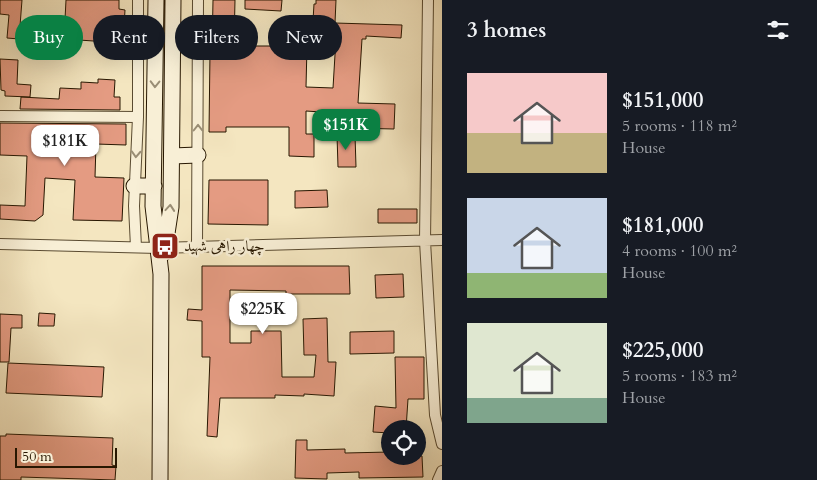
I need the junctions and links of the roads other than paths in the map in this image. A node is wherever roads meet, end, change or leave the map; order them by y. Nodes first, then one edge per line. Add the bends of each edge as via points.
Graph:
1 (138, 0) edge
2 (156, 0) edge
3 (174, 0) edge
4 (198, 0) edge
5 (428, 0) edge
6 (0, 116) edge
7 (138, 117) junction
8 (198, 155) junction
9 (172, 156) junction
10 (134, 186) junction
11 (154, 186) junction
12 (442, 240) edge
13 (425, 241) junction
14 (0, 244) edge
15 (197, 246) junction
16 (136, 247) junction
17 (161, 248) junction
18 (442, 444) edge
19 (442, 471) edge
20 (160, 480) edge
21 (438, 480) edge

1 - 7 street
2 -> 11 main road
3 - 9 main road
8 -> 4 street
5 - 13 street
6 - 7 street
7 -> 10 street
8 - 9 main road
8 - 15 street
17 -> 9 main road via 171,207
10 - 11 main road
10 - 16 street
11 - 17 main road via 153,206
12 - 13 street
13 - 15 street
13 - 18 street via 434,415
14 - 16 street
15 - 17 street
16 - 17 street
17 - 20 main road
19 - 21 street

